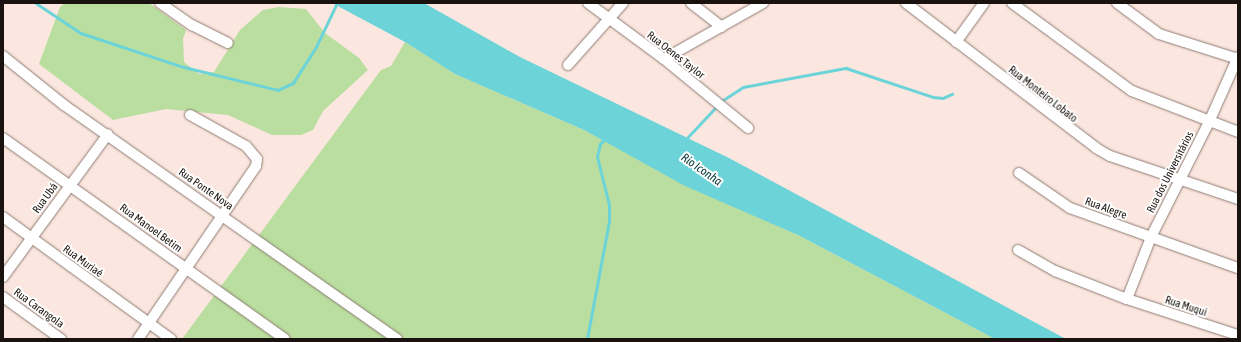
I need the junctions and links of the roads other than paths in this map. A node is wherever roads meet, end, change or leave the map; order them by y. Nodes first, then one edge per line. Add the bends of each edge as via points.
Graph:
1 (160, 3) edge
2 (588, 3) edge
3 (623, 3) edge
4 (691, 3) edge
5 (763, 3) edge
6 (906, 3) edge
7 (984, 3) edge
8 (1012, 3) edge
9 (1117, 3) edge
10 (610, 19) junction
11 (722, 27) junction
12 (956, 42) junction
13 (228, 43) dead end
14 (1238, 58) edge
15 (4, 59) edge
16 (664, 59) junction
17 (568, 65) dead end
18 (190, 115) dead end
19 (1209, 122) junction
20 (748, 128) dead end
21 (1238, 132) edge
22 (108, 134) junction
23 (3, 138) edge
24 (1019, 173) dead end
25 (1180, 179) junction
26 (68, 186) junction
27 (1238, 199) edge
28 (224, 216) junction
29 (3, 217) edge
30 (1151, 237) junction
31 (31, 238) junction
32 (1018, 250) dead end
33 (1238, 268) edge
34 (186, 269) junction
35 (3, 277) edge
36 (3, 297) edge
37 (1127, 299) junction
38 (148, 324) junction
39 (1238, 335) edge
40 (61, 339) edge
41 (138, 339) edge
42 (171, 339) edge
43 (284, 339) edge
44 (397, 339) edge

1 - 13 street via 192,25
2 - 10 street, Rua Oenes Taylor
3 - 10 street
4 - 11 street
5 - 11 street
6 - 12 street, Rua Monteiro Lobato
7 - 12 street
8 - 19 street via 1132,91
9 - 14 street via 1159,34
10 - 16 street, Rua Oenes Taylor
10 - 17 street
11 - 16 street
12 - 25 street, Rua Monteiro Lobato via 1096,148 1110,156
14 - 19 street, Rua dos Universitários
15 - 22 street, Rua Ponte Nova via 64,105
16 - 20 street, Rua Oenes Taylor
18 - 28 street via 246,146 257,159 253,173
19 - 21 street
19 - 25 street, Rua dos Universitários
22 - 26 street, Rua Ubá
22 - 28 street, Rua Ponte Nova
23 - 26 street, Rua Manoel Betim
24 - 30 street, Rua Alegre via 1070,208
25 - 27 street, Rua Monteiro Lobato
25 - 30 street, Rua dos Universitários
26 - 31 street, Rua Ubá
26 - 34 street, Rua Manoel Betim
28 - 34 street
28 - 44 street, Rua Ponte Nova
29 - 31 street, Rua Muriaé
30 - 33 street, Rua Alegre
30 - 37 street, Rua dos Universitários
31 - 35 street, Rua Ubá
31 - 38 street, Rua Muriaé
32 - 37 street, Rua Muqui via 1055,271
34 - 38 street
34 - 43 street, Rua Manoel Betim
36 - 40 street, Rua Carangola
37 - 39 street, Rua Muqui
38 - 41 street
38 - 42 street, Rua Muriaé

